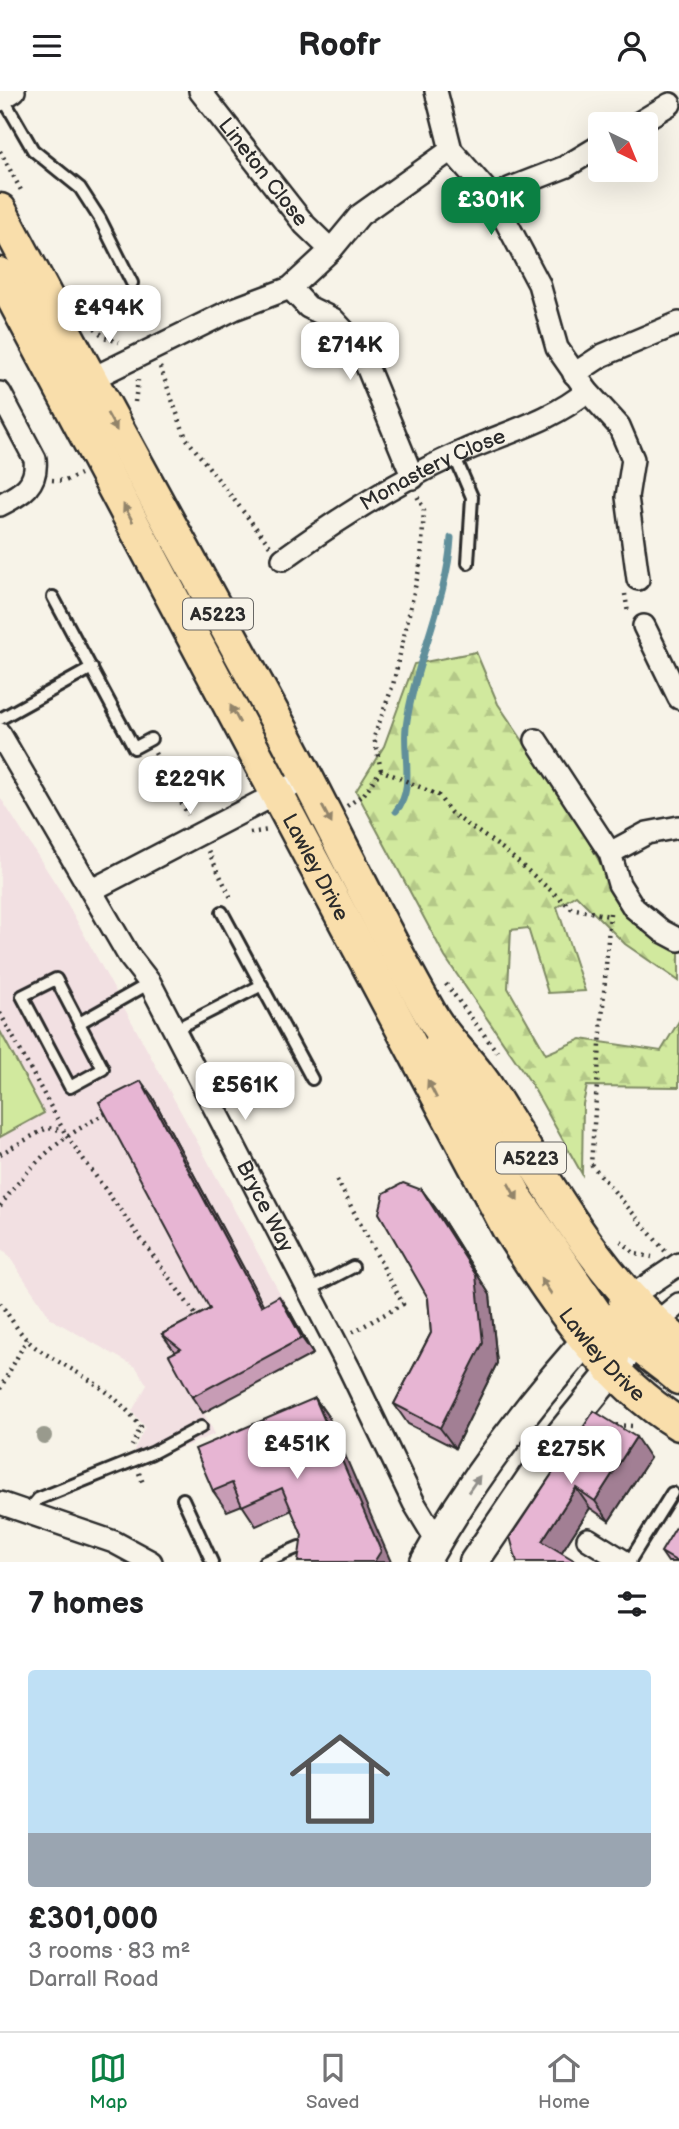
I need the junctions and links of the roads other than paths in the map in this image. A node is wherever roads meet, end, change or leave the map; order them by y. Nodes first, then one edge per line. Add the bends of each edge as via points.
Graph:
1 (200, 91) edge
2 (436, 91) edge
3 (6, 96) edge
4 (451, 150) junction
5 (588, 153) edge
6 (494, 199) junction
7 (0, 210) edge
8 (331, 250) junction
9 (0, 274) edge
10 (132, 283) dead end
11 (290, 288) junction
12 (679, 323) edge
13 (574, 374) junction
14 (76, 387) junction
15 (587, 391) junction
16 (0, 393) edge
17 (454, 455) junction
18 (411, 479) junction
19 (0, 505) edge
20 (283, 559) road end
21 (468, 563) dead end
22 (638, 579) road end
23 (53, 597) dead end
24 (644, 626) road end
25 (92, 668) junction
26 (679, 698) edge
27 (0, 719) edge
28 (0, 734) edge
29 (149, 740) road end
30 (536, 740) dead end
31 (307, 778) junction
32 (278, 793) junction
33 (679, 827) edge
34 (610, 853) junction
35 (92, 890) junction
36 (222, 912) road end
37 (679, 940) edge
38 (150, 983) junction
39 (261, 985) junction
40 (433, 1019) junction
41 (79, 1023) junction
42 (174, 1030) junction
43 (312, 1079) dead end
44 (675, 1256) edge
45 (353, 1267) dead end
46 (309, 1290) junction
47 (629, 1297) junction
48 (679, 1304) edge
49 (594, 1332) junction
50 (657, 1337) edge
51 (611, 1369) junction
52 (679, 1378) edge
53 (679, 1424) edge
54 (201, 1427) dead end
55 (672, 1493) dead end
56 (183, 1499) dead end
57 (0, 1503) edge
58 (27, 1512) junction
59 (588, 1539) dead end
60 (299, 1547) edge
61 (437, 1555) edge
62 (124, 1556) edge
63 (151, 1562) edge
64 (212, 1562) edge
65 (264, 1562) edge
66 (474, 1562) edge
67 (627, 1562) edge

1 - 8 street, Lineton Close via 305,225
2 - 4 street
3 - 10 lane via 33,150 80,188
4 - 6 street
4 - 8 street via 360,215
5 - 6 street
6 - 13 street via 539,284 557,348
7 - 14 main road, Lawley Drive / A5223
8 - 11 street
9 - 14 main road, Lawley Drive / A5223
11 - 14 street via 233,309
11 - 18 street via 308,307 332,319 359,348
12 - 13 street via 603,355
13 - 15 street
14 -> 31 main road, Lawley Drive / A5223
32 -> 14 main road, Lawley Drive / A5223
15 - 17 street, Monastery Close via 568,407
15 - 22 street via 619,426 633,459 626,497
16 - 19 street via 36,467 29,487
17 - 18 street, Monastery Close
17 - 21 lane via 472,497
18 - 20 street, Monastery Close via 351,510
23 - 25 lane
24 - 26 street
25 - 27 lane
25 - 29 lane via 134,748
28 - 35 street, Bryce Way
30 - 34 street
31 - 32 street
31 -> 40 main road, Lawley Drive / A5223
32 - 35 street
49 -> 32 main road, Lawley Drive / A5223 via 508,1228
33 - 34 street via 648,833
34 - 37 street via 634,908
35 - 38 street, Bryce Way via 129,956
36 - 39 lane
38 - 41 lane
38 - 42 street, Bryce Way
39 - 42 lane
39 - 43 lane
40 - 47 main road, Lawley Drive / A5223 via 486,1085 573,1225
40 -> 49 main road via 467,1104
41 - 41 lane via 103,1069 70,1087 22,996 56,979
42 - 46 street, Bryce Way
44 - 47 street
45 - 46 lane
46 - 61 street, Bryce Way
47 - 49 main road
47 - 50 main road, Lawley Drive / A5223
48 - 50 street
49 - 51 main road, Lawley Drive / A5223
61 -> 49 main road via 530,1405
50 - 51 main road
50 - 52 main road, Lawley Drive
51 - 53 main road, Lawley Drive / A5223
51 - 66 main road
54 - 58 lane via 152,1453 38,1499
55 - 67 lane
56 - 64 lane
57 - 58 street
58 - 62 street
59 - 67 street
60 - 65 lane
62 - 63 street

